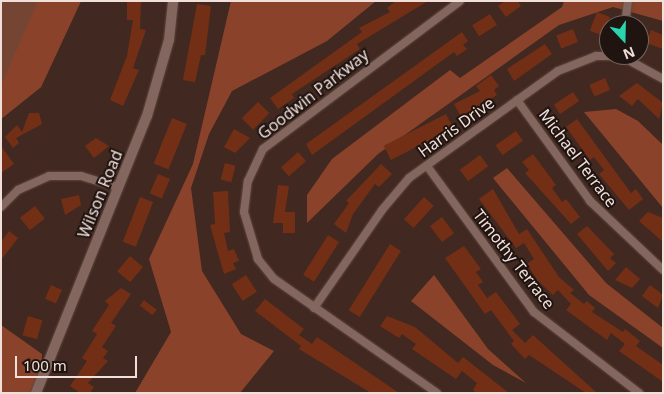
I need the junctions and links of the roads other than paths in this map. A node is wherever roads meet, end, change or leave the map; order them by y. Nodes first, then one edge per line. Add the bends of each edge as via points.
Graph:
1 (173, 1) edge
2 (460, 1) edge
3 (628, 1) edge
4 (626, 15) edge
5 (599, 59) edge
6 (638, 65) edge
7 (663, 78) edge
8 (517, 100) junction
9 (426, 166) junction
10 (118, 187) junction
11 (1, 206) edge
12 (663, 270) edge
13 (314, 308) junction
14 (36, 393) edge
15 (437, 393) edge
16 (639, 393) edge

1 - 10 street, Wilson Road via 163,68
2 - 13 street, Goodwin Parkway via 278,135 255,162 244,212 258,259 274,279
3 - 4 street
5 - 8 street, Harris Drive via 574,63
6 - 7 street, Harris Drive
8 - 9 street, Harris Drive
8 - 12 street, Michael Terrace via 590,201
9 - 13 street, Harris Drive via 382,210
9 - 16 street, Timothy Terrace via 534,312
10 - 11 street via 81,176 49,176 18,190
10 - 14 street, Wilson Road
13 - 15 street, Goodwin Parkway

